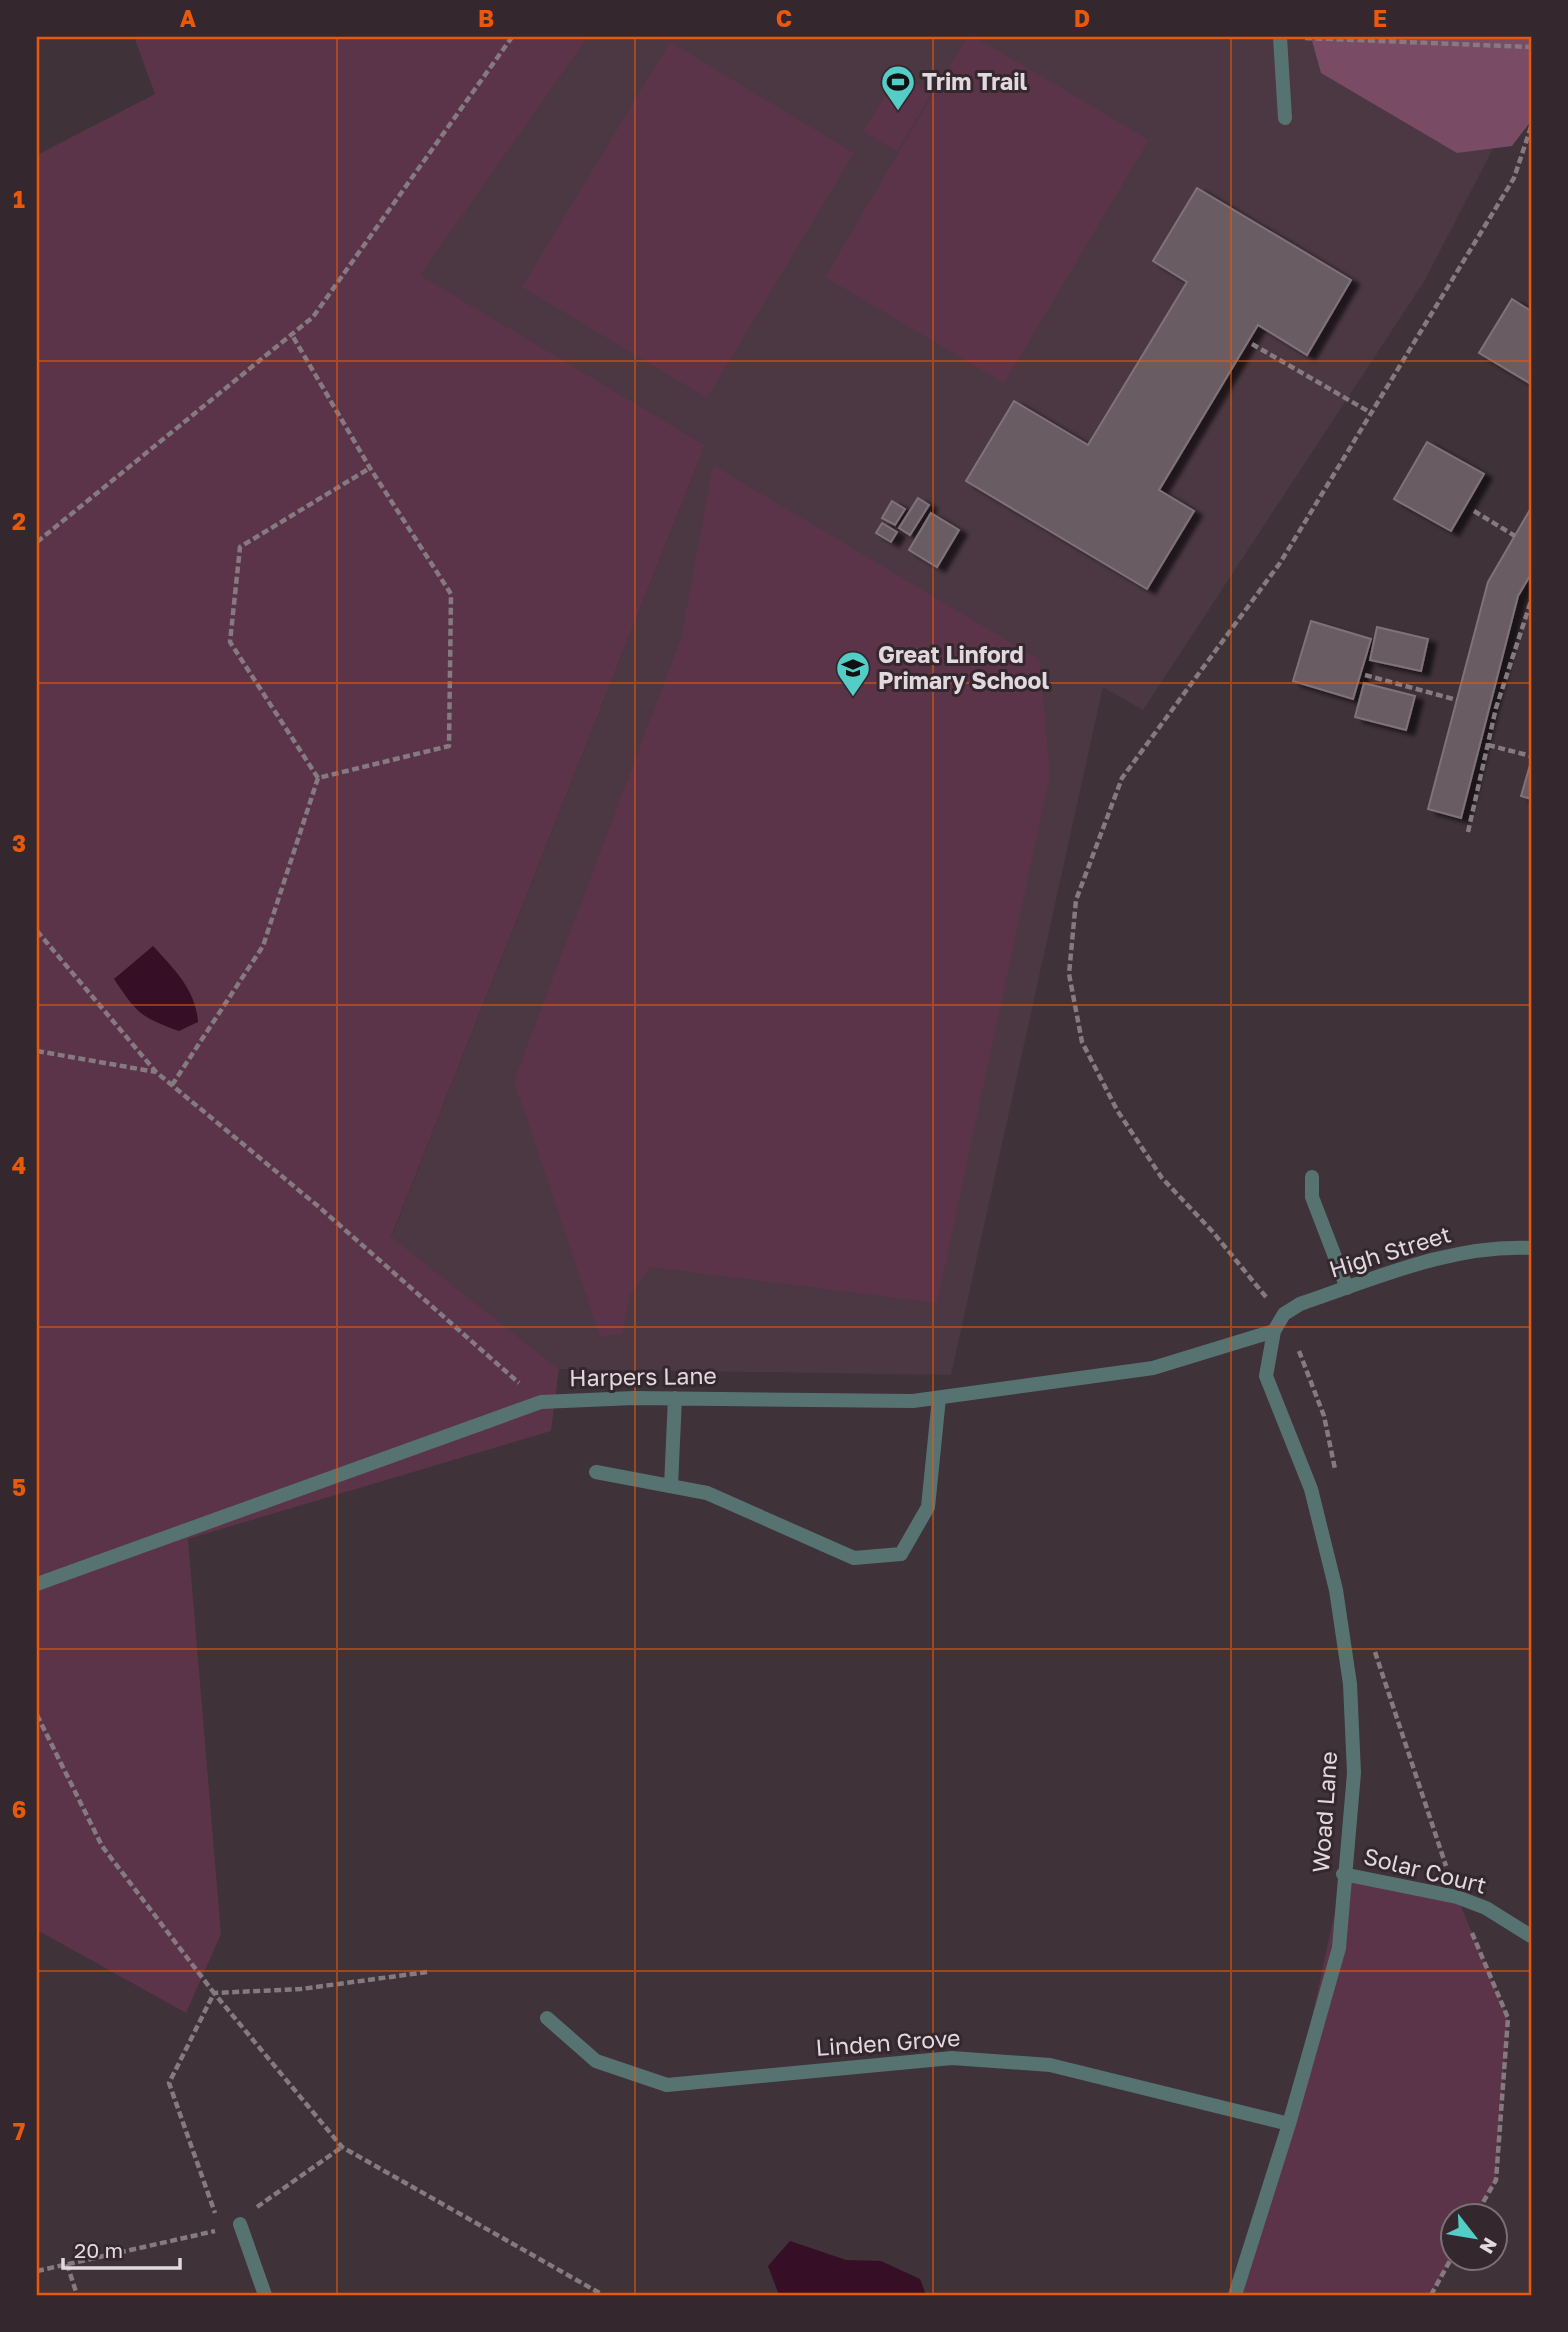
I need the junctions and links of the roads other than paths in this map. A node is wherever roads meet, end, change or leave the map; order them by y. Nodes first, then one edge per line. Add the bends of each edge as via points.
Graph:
1 (1280, 37) edge
2 (1285, 118) dead end
3 (1312, 1177) dead end
4 (1531, 1248) edge
5 (1348, 1288) junction
6 (1274, 1331) junction
7 (675, 1398) junction
8 (939, 1398) junction
9 (596, 1472) dead end
10 (671, 1486) junction
11 (37, 1584) edge
12 (1343, 1874) junction
13 (1531, 1936) edge
14 (547, 2018) dead end
15 (1289, 2124) junction
16 (240, 2224) road end
17 (265, 2295) edge
18 (1235, 2295) edge

1 - 2 street
3 - 5 street via 1312,1197
4 - 5 street, High Street via 1499,1246 1443,1257
5 - 6 street, High Street via 1300,1304 1284,1314
6 - 8 street, Harpers Lane via 1153,1368
6 - 12 street, Woad Lane via 1266,1376 1311,1489 1336,1590 1350,1684 1354,1773
7 - 8 street, Harpers Lane
7 - 10 street
7 - 11 street, Harpers Lane via 541,1402
8 - 10 street via 928,1507 901,1554 853,1558 707,1493
9 - 10 street
12 - 13 street, Solar Court via 1457,1897 1486,1908
12 - 15 street, Woad Lane via 1339,1948
14 - 15 street, Linden Grove via 596,2061 667,2085 951,2058 1050,2065
15 - 18 street, Woad Lane
16 - 17 street

